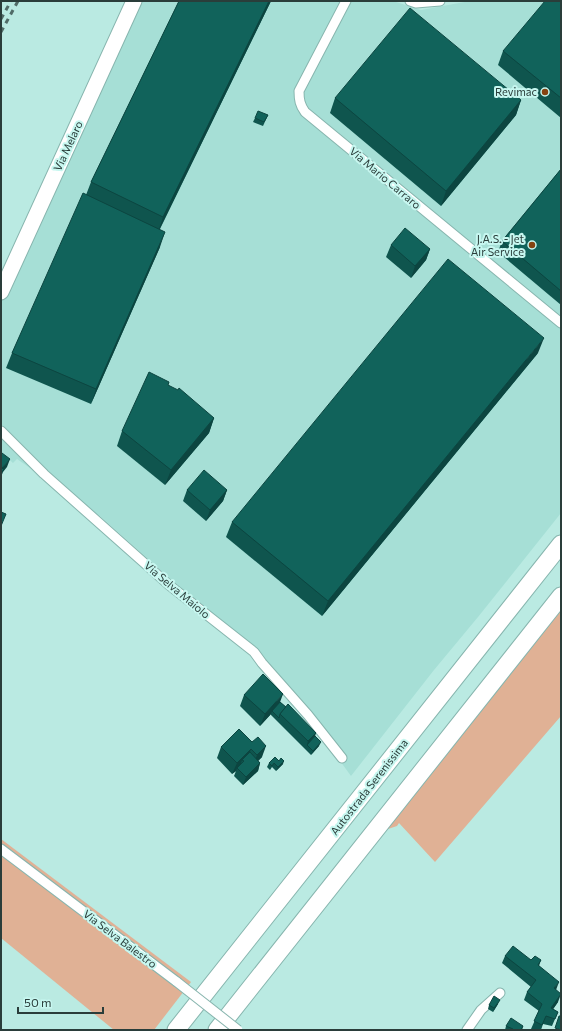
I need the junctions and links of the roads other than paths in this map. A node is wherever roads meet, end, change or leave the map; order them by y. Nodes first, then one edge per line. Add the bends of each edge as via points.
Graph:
1 (134, 1) edge
2 (346, 1) edge
3 (410, 1) edge
4 (440, 1) edge
5 (1, 292) edge
6 (561, 323) edge
7 (1, 431) edge
8 (561, 544) edge
9 (561, 596) edge
10 (342, 758) dead end
11 (1, 849) edge
12 (500, 993) dead end
13 (176, 1030) edge
14 (217, 1030) edge
15 (238, 1030) edge
16 (467, 1030) edge

1 - 5 main road, Via Melaro
2 - 6 street, Via Mario Carraro via 299,91 301,106 305,112
3 - 4 street
7 - 10 street, Via Selva Maiolo via 44,474 169,585 254,652
8 - 13 highway, Autostrada Serenissima
9 - 14 highway
11 - 15 street, Via Selva Balestro, bridge
12 - 16 street via 481,1010

